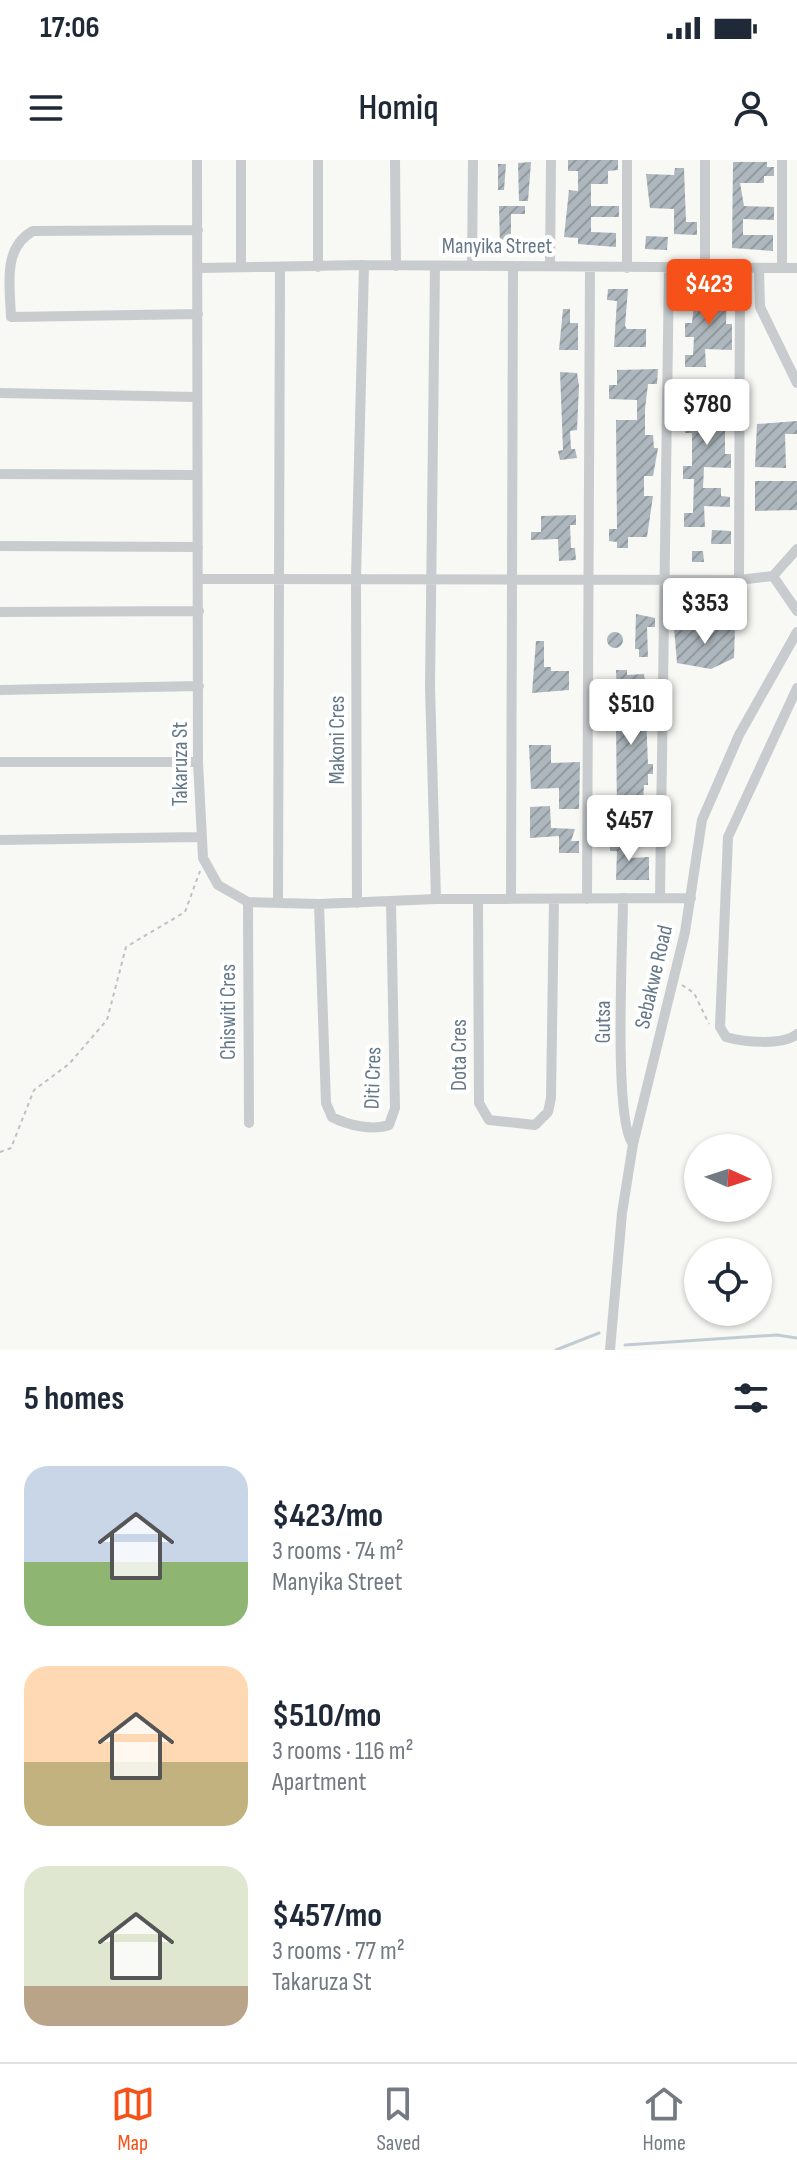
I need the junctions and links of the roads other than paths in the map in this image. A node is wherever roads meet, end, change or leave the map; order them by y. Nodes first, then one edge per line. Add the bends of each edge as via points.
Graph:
1 (197, 160) edge
2 (241, 160) edge
3 (318, 160) edge
4 (395, 160) edge
5 (473, 160) edge
6 (551, 160) edge
7 (627, 160) edge
8 (705, 160) edge
9 (782, 160) edge
10 (198, 230) junction
11 (364, 265) junction
12 (396, 266) junction
13 (435, 266) junction
14 (472, 266) junction
15 (550, 266) junction
16 (241, 267) junction
17 (280, 267) junction
18 (318, 267) junction
19 (513, 267) junction
20 (198, 268) junction
21 (590, 268) junction
22 (627, 268) junction
23 (669, 268) junction
24 (782, 268) junction
25 (797, 268) edge
26 (705, 269) junction
27 (740, 269) junction
28 (759, 269) junction
29 (198, 314) junction
30 (5, 318) edge
31 (797, 383) edge
32 (0, 393) edge
33 (197, 397) junction
34 (0, 474) edge
35 (196, 475) junction
36 (0, 546) edge
37 (198, 547) junction
38 (797, 549) edge
39 (773, 576) junction
40 (356, 577) junction
41 (200, 579) junction
42 (589, 579) junction
43 (666, 579) junction
44 (277, 580) junction
45 (511, 580) junction
46 (739, 580) junction
47 (431, 582) junction
48 (199, 611) junction
49 (797, 611) edge
50 (0, 612) edge
51 (797, 632) edge
52 (793, 645) edge
53 (199, 686) junction
54 (797, 688) edge
55 (0, 690) edge
56 (0, 762) edge
57 (198, 762) junction
58 (200, 837) junction
59 (0, 840) edge
60 (623, 898) junction
61 (660, 898) junction
62 (691, 898) junction
63 (436, 899) junction
64 (478, 899) junction
65 (511, 899) junction
66 (554, 899) junction
67 (587, 899) junction
68 (391, 901) junction
69 (248, 902) junction
70 (278, 902) junction
71 (357, 903) junction
72 (319, 904) junction
73 (797, 1034) edge
74 (249, 1123) dead end
75 (633, 1144) junction
76 (610, 1350) edge

1 - 10 street, Takaruza St
2 - 16 street
3 - 18 street
4 - 12 street
5 - 14 street
6 - 15 street
7 - 22 street
8 - 26 street
9 - 24 street
10 - 20 street, Takaruza St
10 - 30 street via 33,231 19,242 10,262
11 - 12 street, Manyika Street
11 - 18 street, Manyika Street
11 - 40 street, Makoni Cres
12 - 13 street, Manyika Street
13 - 14 street, Manyika Street
13 - 47 street
14 - 19 street, Manyika Street
15 - 19 street, Manyika Street
15 - 21 street, Manyika Street
16 - 17 street, Manyika Street
16 - 20 street, Manyika Street
17 - 18 street, Manyika Street
17 - 44 street
19 - 45 street
20 - 29 street, Takaruza St
21 - 22 street, Manyika Street
21 - 42 street
22 - 23 street, Manyika Street
23 - 26 street, Manyika Street
23 - 43 street
24 - 25 street, Manyika Street
24 - 28 street, Manyika Street
26 - 27 street, Manyika Street
27 - 28 street, Manyika Street
27 - 46 street
28 - 31 street via 760,307
29 - 30 street
29 - 33 street, Takaruza St
32 - 33 street
33 - 35 street, Takaruza St
34 - 35 street
35 - 37 street, Takaruza St
36 - 37 street
37 - 41 street, Takaruza St
38 - 39 street
39 - 46 street
39 - 49 street
40 - 44 street
40 - 47 street
40 - 71 street, Makoni Cres
41 - 44 street
41 - 48 street, Takaruza St
42 - 43 street
42 - 45 street
42 - 67 street
43 - 46 street
43 - 61 street
44 - 70 street
45 - 47 street
45 - 65 street
47 - 63 street
48 - 50 street
48 - 53 street, Takaruza St
51 - 52 street, Sebakwe Road
52 - 62 street, Sebakwe Road via 711,796 695,856
53 - 55 street
53 - 57 street, Takaruza St
54 - 73 street via 728,837 720,1027 726,1037 738,1040 790,1040
56 - 57 street
57 - 58 street, Takaruza St
58 - 59 street
58 - 69 street, Takaruza St via 203,858 218,885
60 - 61 street
60 - 67 street
60 - 75 street, Gutsa via 622,1093 624,1126
61 - 62 street
62 - 75 street, Sebakwe Road
63 - 64 street
63 - 68 street
64 - 65 street
64 - 66 street, Dota Cres via 479,1103 489,1120 535,1125 548,1112 551,1098
65 - 66 street
66 - 67 street
68 - 71 street
68 - 72 street, Diti Cres via 395,1108 389,1125 380,1128 341,1122 326,1103
69 - 70 street
69 - 74 street, Chiswiti Cres
70 - 72 street
71 - 72 street
75 - 76 street, Sebakwe Road

